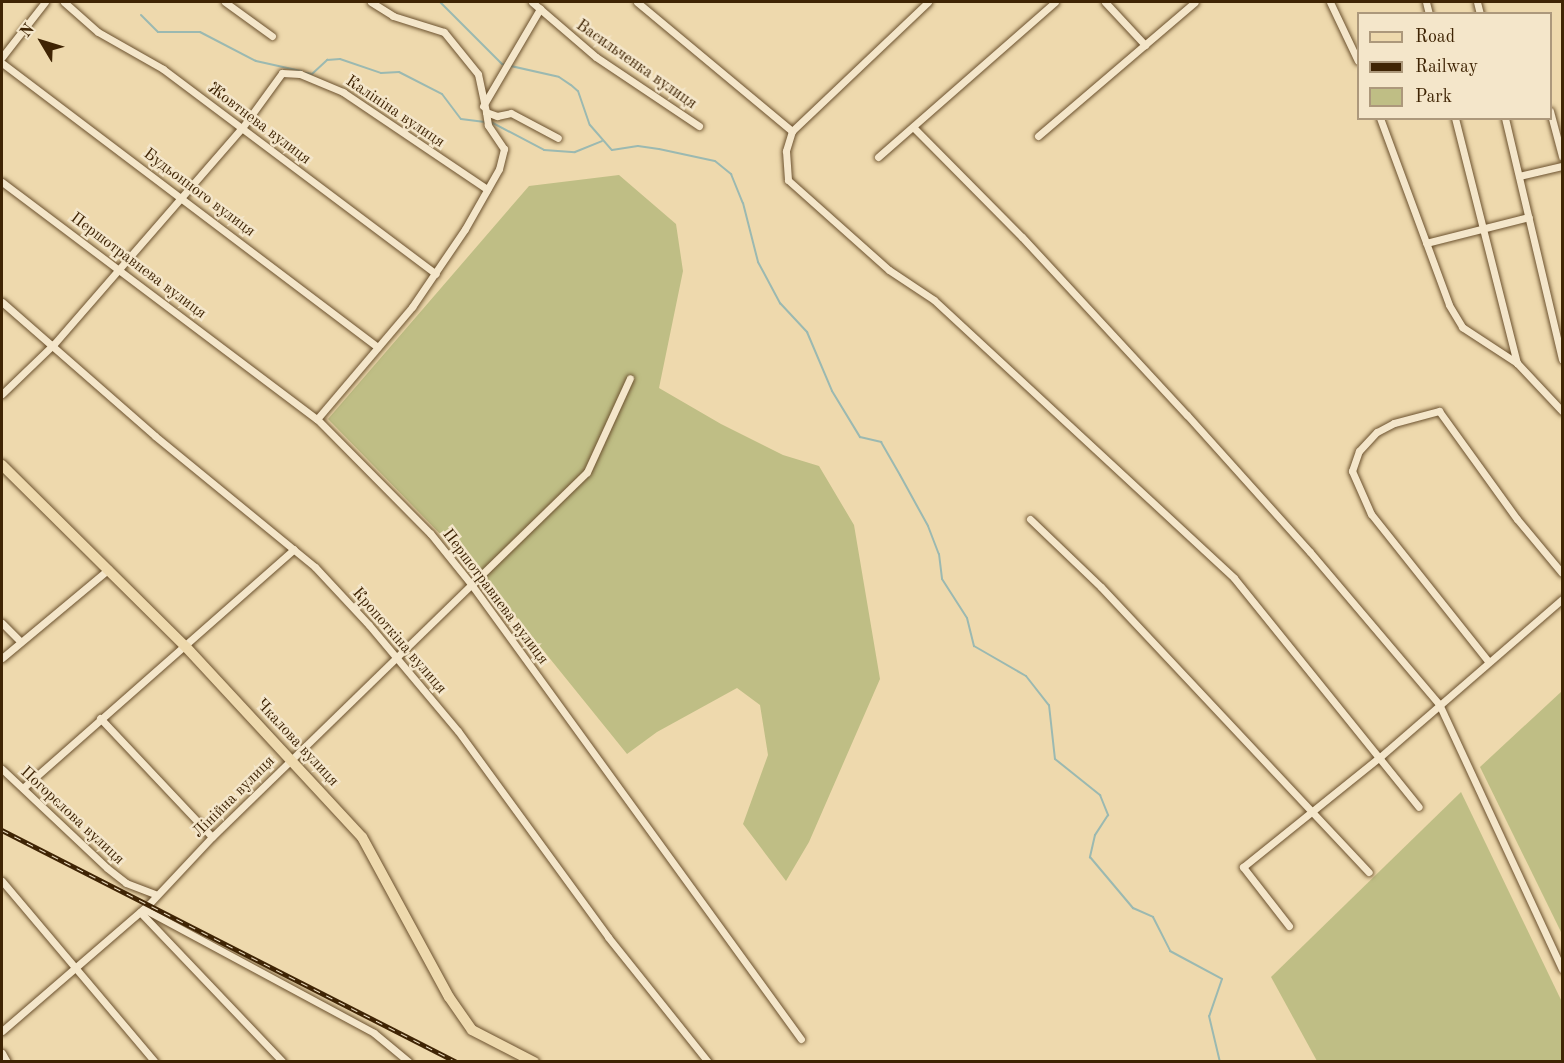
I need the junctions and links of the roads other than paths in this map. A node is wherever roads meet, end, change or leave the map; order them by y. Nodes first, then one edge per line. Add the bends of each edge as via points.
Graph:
1 (45, 2) edge
2 (64, 2) edge
3 (225, 2) edge
4 (371, 2) edge
5 (532, 2) edge
6 (638, 2) edge
7 (928, 2) edge
8 (1055, 2) edge
9 (1106, 2) edge
10 (1195, 2) edge
11 (1330, 2) edge
12 (540, 9) junction
13 (272, 36) dead end
14 (1145, 45) junction
15 (2, 57) edge
16 (1357, 57) edge
17 (2, 63) edge
18 (1552, 115) edge
19 (486, 116) junction
20 (1381, 120) edge
21 (1456, 120) edge
22 (1505, 120) edge
23 (699, 126) dead end
24 (242, 128) junction
25 (914, 128) junction
26 (792, 131) junction
27 (1038, 136) dead end
28 (558, 138) dead end
29 (1563, 156) edge
30 (878, 157) dead end
31 (1563, 166) edge
32 (1519, 176) junction
33 (2, 183) edge
34 (487, 189) junction
35 (180, 195) junction
36 (1529, 217) junction
37 (1484, 229) junction
38 (1426, 243) junction
39 (118, 267) junction
40 (436, 274) junction
41 (2, 302) edge
42 (54, 344) junction
43 (378, 347) junction
44 (1563, 359) edge
45 (1517, 363) junction
46 (630, 378) dead end
47 (2, 394) edge
48 (1563, 411) edge
49 (317, 419) junction
50 (2, 465) edge
51 (1030, 519) dead end
52 (294, 549) junction
53 (109, 569) junction
54 (1563, 573) edge
55 (471, 584) junction
56 (1563, 599) edge
57 (2, 622) edge
58 (20, 642) junction
59 (186, 647) junction
60 (398, 657) junction
61 (2, 658) edge
62 (1488, 661) junction
63 (1439, 704) junction
64 (100, 718) junction
65 (1381, 756) junction
66 (292, 759) junction
67 (2, 769) edge
68 (22, 788) junction
69 (1419, 807) dead end
70 (1313, 810) junction
71 (212, 837) junction
72 (1368, 872) dead end
73 (2, 881) edge
74 (158, 896) junction
75 (142, 910) junction
76 (1289, 926) dead end
77 (77, 967) junction
78 (1563, 969) edge
79 (2, 1031) edge
80 (801, 1039) dead end
81 (2, 1053) edge
82 (7, 1062) edge
83 (155, 1062) edge
84 (283, 1062) edge
85 (409, 1062) edge
86 (534, 1062) edge
87 (708, 1062) edge

1 - 15 street
2 - 24 street, Жовтнева вулиця via 98,32 163,69
3 - 13 street
4 - 19 street via 393,16 444,32 478,74
5 - 12 street, Васильченка вулиця
6 - 26 street
7 - 26 street
8 - 25 street
9 - 14 street
10 - 14 street
11 - 16 street
12 - 19 street
12 - 23 street, Васильченка вулиця via 596,57
14 - 27 street
17 - 35 street, Будьонного вулиця
18 - 29 street
19 - 28 street via 511,113
19 - 34 street via 504,149 499,169
20 - 38 street
21 - 37 street
22 - 32 street
24 - 34 street, Калініна вулиця via 282,73 300,74 343,92
24 - 35 street
24 - 40 street, Жовтнева вулиця
25 - 30 street
25 - 63 street via 1022,237 1186,415 1310,552
26 - 65 street via 786,151 788,180 890,270 934,300 1219,562
31 - 32 street
32 - 36 street
33 - 39 street, Першотравнева вулиця
34 - 40 street
35 - 39 street
35 - 43 street, Будьонного вулиця
36 - 37 street
36 - 44 street
37 - 38 street
37 - 45 street
38 - 45 street via 1449,305 1462,327
39 - 42 street
39 - 49 street, Першотравнева вулиця
40 - 43 street
41 - 42 street, Кропоткіна вулиця
42 - 47 street
42 - 52 street, Кропоткіна вулиця via 156,436
43 - 49 street
45 - 48 street
46 - 55 street, Лінійна вулиця via 587,472
49 - 55 street, Першотравнева вулиця via 430,533
50 - 53 main road, Чкалова вулиця
51 - 70 street via 1101,587
52 - 59 street
52 - 60 street, Кропоткіна вулиця
53 - 58 street
53 - 59 main road, Чкалова вулиця
54 - 62 street via 1517,519 1439,411 1394,423 1377,432 1359,451 1352,471 1371,513
55 - 60 street, Лінійна вулиця
55 - 80 street, Першотравнева вулиця
56 - 62 street
57 - 58 street
58 - 61 street
59 - 64 street
59 - 66 main road, Чкалова вулиця
60 - 66 street, Лінійна вулиця
60 - 87 street, Кропоткіна вулиця via 458,731 621,954
62 - 63 street
63 - 65 street
63 - 78 street
64 - 68 street
64 - 71 street
65 - 69 street
65 - 70 street
66 - 71 street, Лінійна вулиця
66 - 86 main road, Чкалова вулиця via 362,837 449,997 472,1030
67 - 68 street, Погорєлова вулиця
68 - 74 street, Погорєлова вулиця via 107,868 126,883
70 - 72 street
70 - 76 street via 1243,867
71 - 74 street, Лінійна вулиця
73 - 77 street
74 - 75 street, Лінійна вулиця
75 - 77 street, Лінійна вулиця
75 - 84 street
75 - 85 street via 374,1033
77 - 79 street, Лінійна вулиця
77 - 83 street
81 - 82 street

